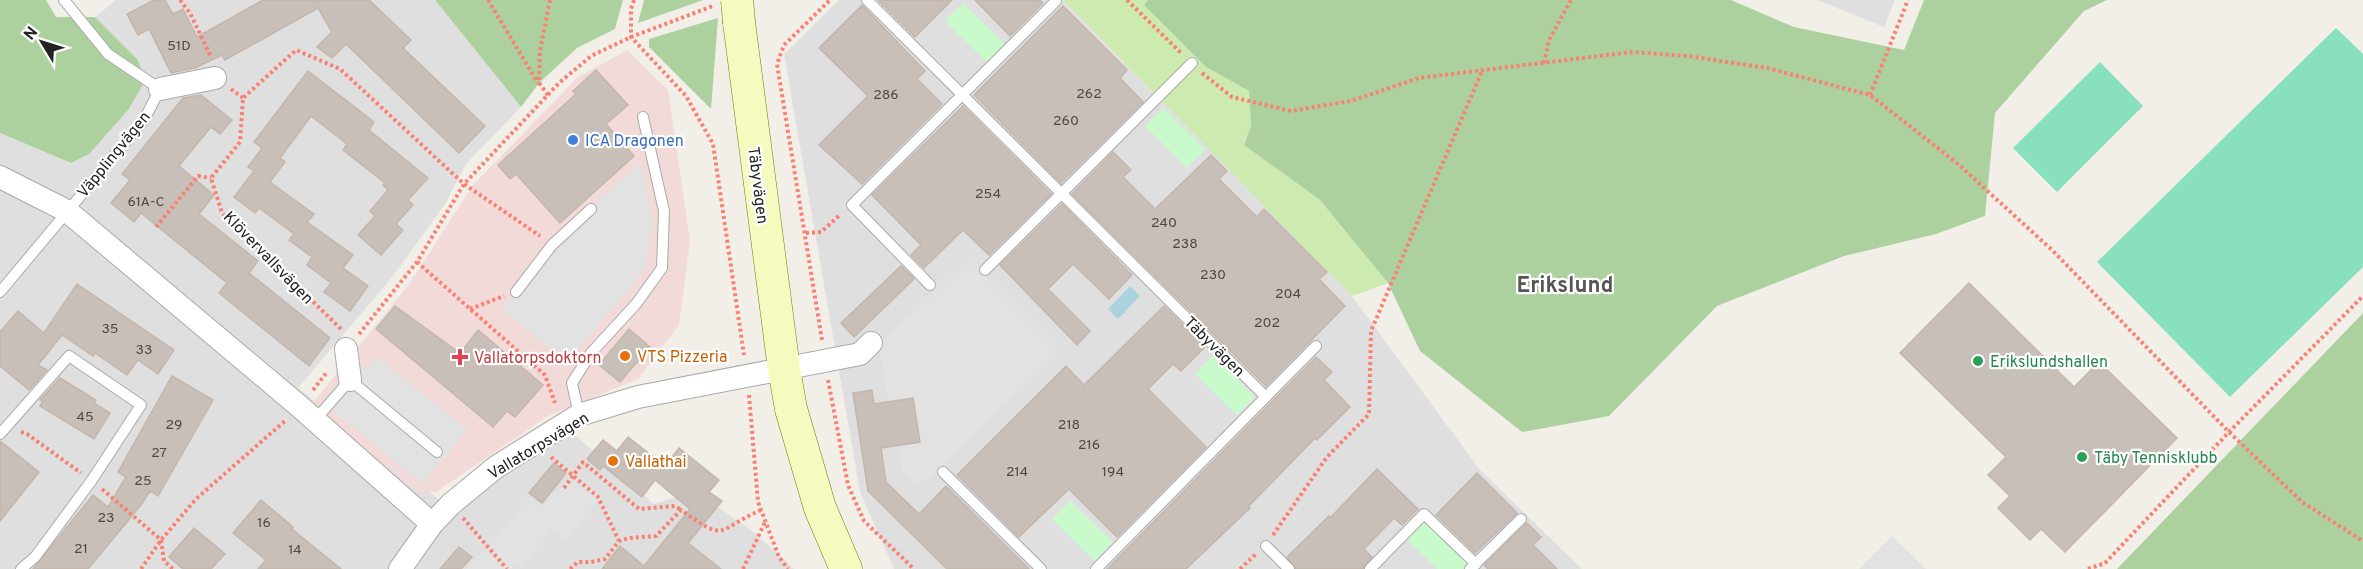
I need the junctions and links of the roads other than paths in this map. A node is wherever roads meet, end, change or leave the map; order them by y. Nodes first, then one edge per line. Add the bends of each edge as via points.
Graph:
1 (64, 0) edge
2 (867, 0) edge
3 (1056, 1) edge
4 (730, 9) edge
5 (1192, 63) road end
6 (215, 78) road end
7 (160, 89) junction
8 (962, 95) junction
9 (643, 117) dead end
10 (0, 177) edge
11 (1061, 193) junction
12 (591, 210) dead end
13 (67, 211) junction
14 (985, 270) dead end
15 (930, 285) dead end
16 (0, 291) edge
17 (516, 292) road end
18 (871, 343) dead end
19 (1316, 346) dead end
20 (346, 350) road end
21 (783, 369) junction
22 (350, 380) junction
23 (1266, 397) junction
24 (307, 413) junction
25 (579, 415) junction
26 (2, 428) edge
27 (437, 452) dead end
28 (943, 472) dead end
29 (1521, 519) dead end
30 (432, 524) junction
31 (1266, 546) road end
32 (1473, 566) edge
33 (21, 569) edge
34 (400, 569) edge
35 (846, 569) edge
36 (1041, 569) edge
37 (1096, 569) edge
38 (1289, 569) edge
39 (1370, 569) edge

1 - 7 lane via 108,54
2 - 8 lane, Täbyvägen
3 - 8 lane
4 - 21 main road, Täbyvägen
5 - 11 lane
6 - 7 street
7 - 13 lane, Väpplingvägen via 144,120
8 - 11 lane, Täbyvägen
8 - 15 lane via 852,205
9 - 25 lane via 664,212 662,268 636,304 591,353 572,383
10 - 13 street
11 - 14 lane
11 - 23 lane, Täbyvägen
12 - 17 lane via 552,245
13 - 16 lane, Väpplingvägen
13 - 24 street
18 - 21 street via 860,354
19 - 23 lane
20 - 22 street
21 - 25 street, Vallatorpsvägen via 638,397
21 - 35 main road, Täbyvägen via 820,508
22 - 24 lane
22 - 27 lane
23 - 37 lane
24 - 30 street
25 - 30 street, Vallatorpsvägen via 496,467
26 - 33 lane via 69,356 141,405 92,480 35,557
28 - 36 lane
29 - 32 lane
30 - 34 street, Vallatorpsvägen
31 - 38 lane
32 - 39 lane via 1425,514

